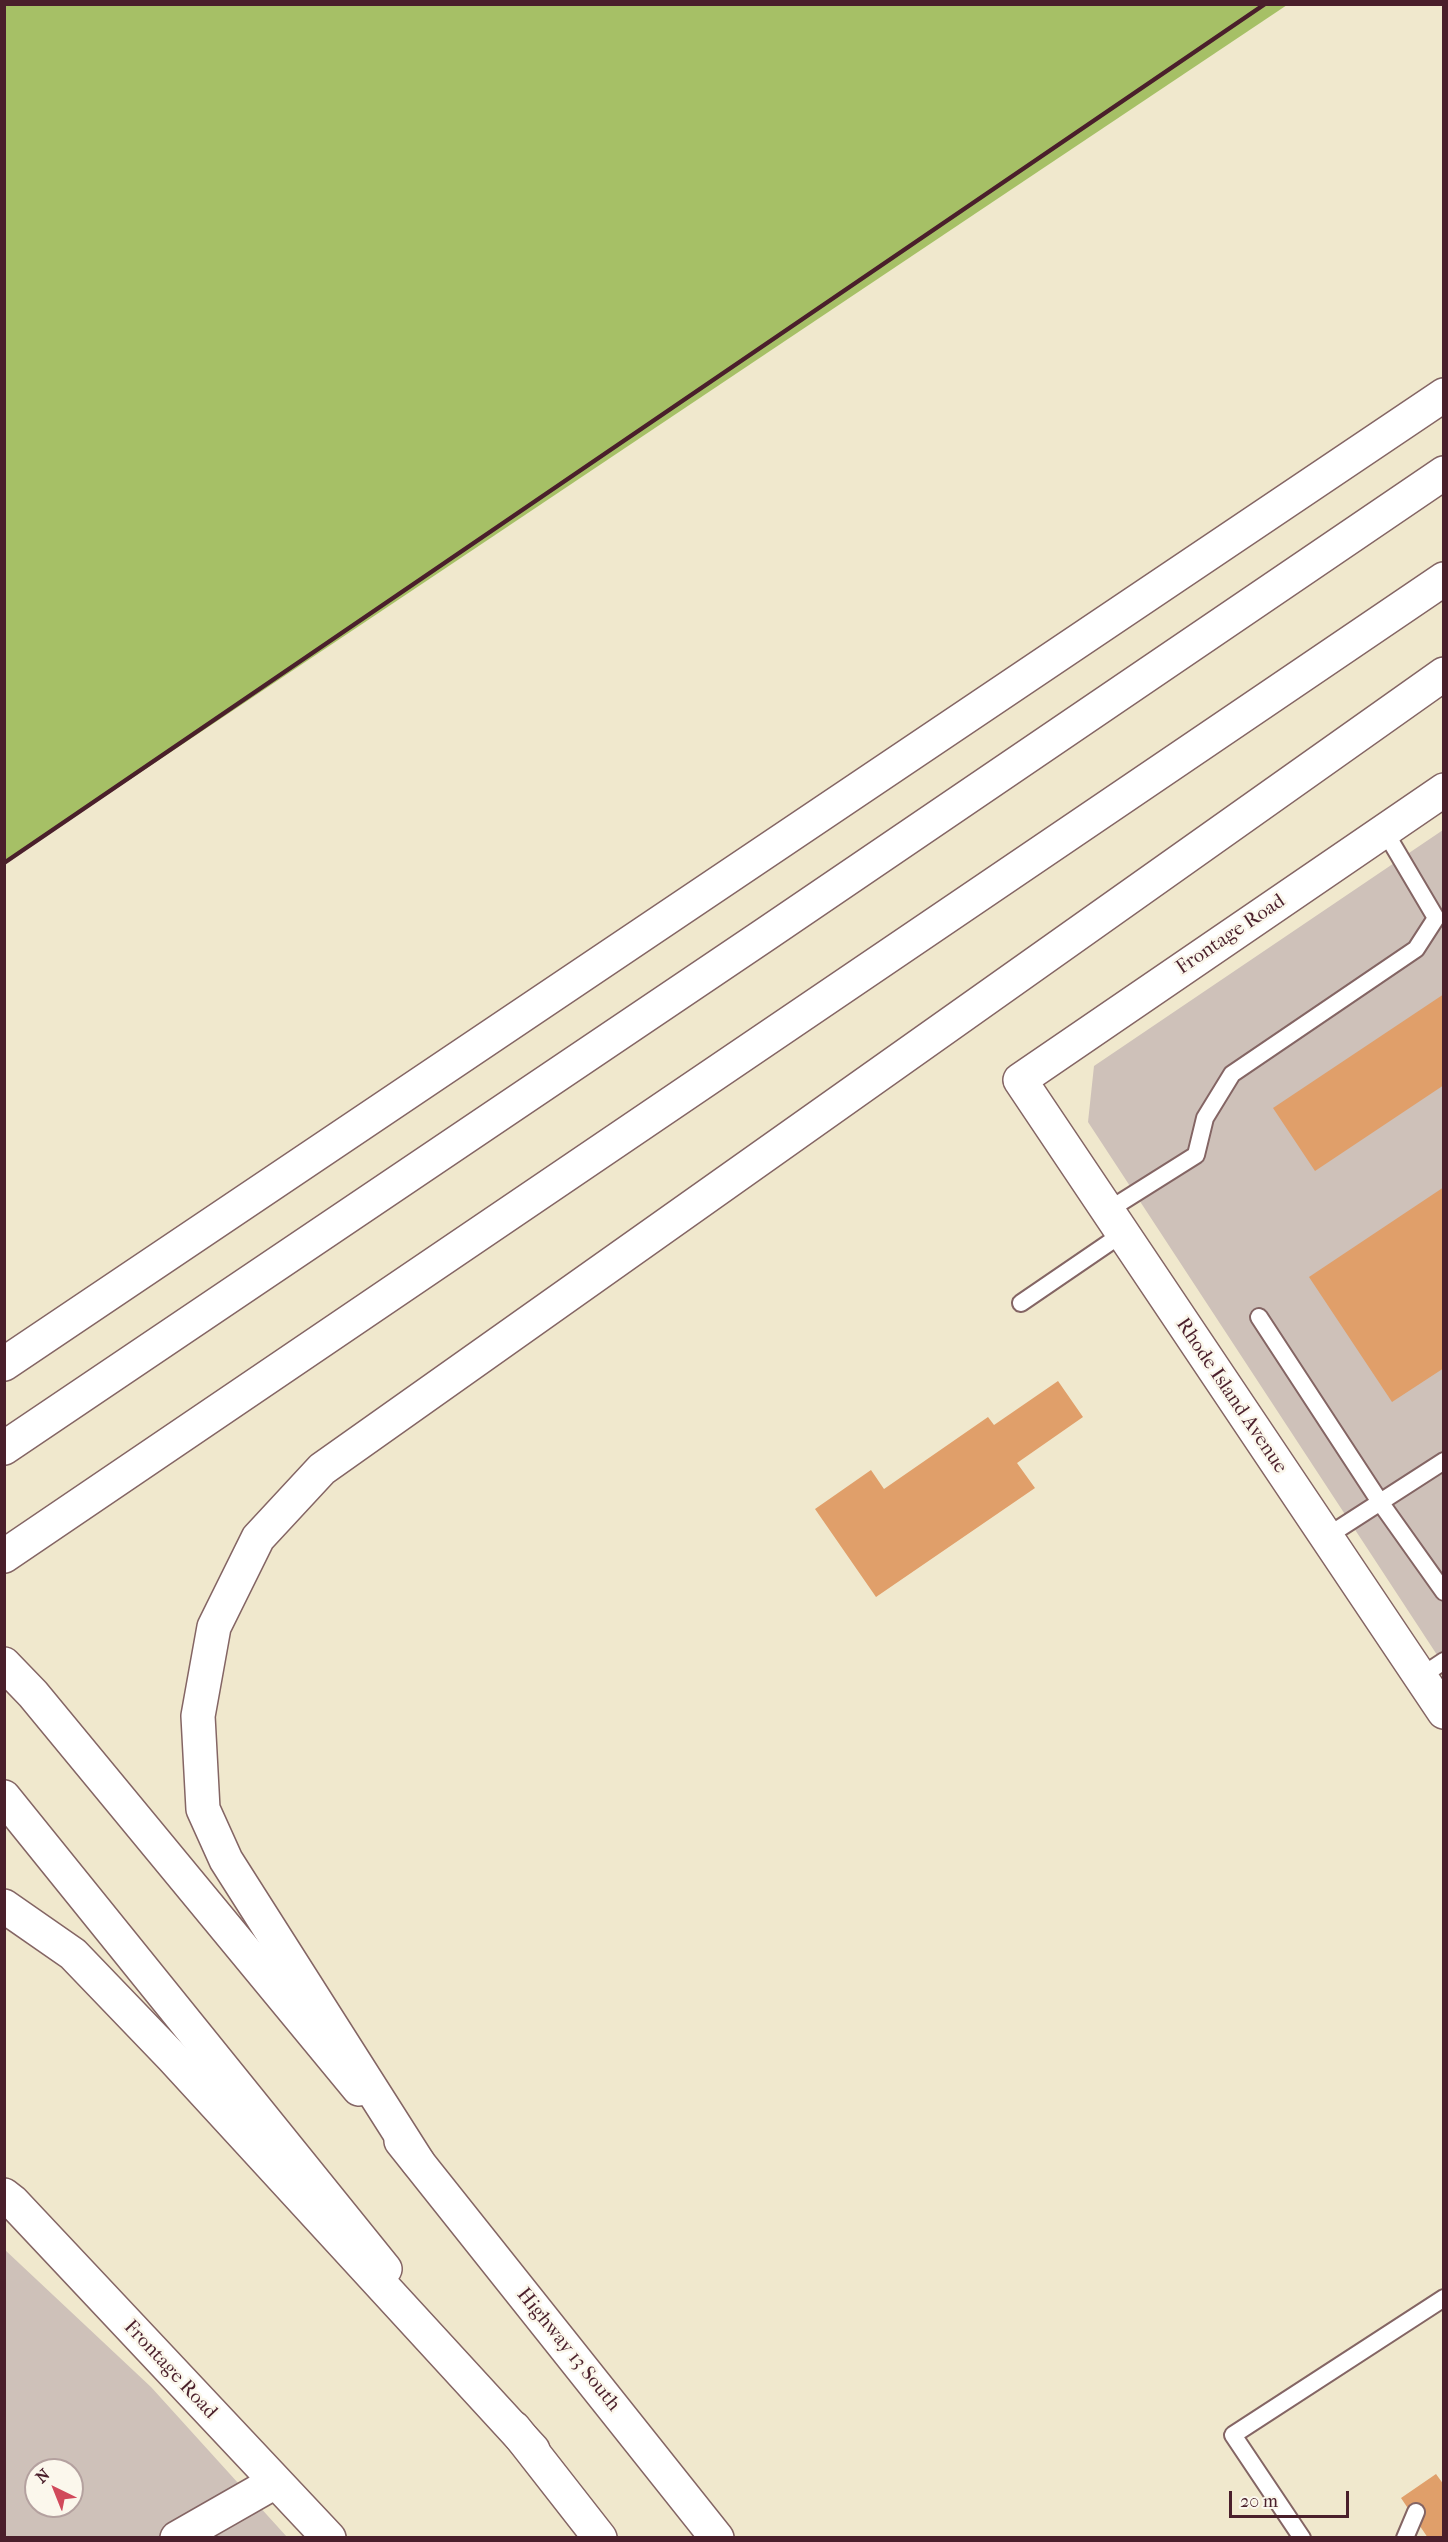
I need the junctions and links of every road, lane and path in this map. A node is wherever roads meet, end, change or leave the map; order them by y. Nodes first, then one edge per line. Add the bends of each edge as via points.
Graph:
1 (1443, 395) edge
2 (1443, 473) edge
3 (1443, 579) edge
4 (1443, 674) edge
5 (1443, 790) edge
6 (1384, 831) junction
7 (1020, 1080) joint
8 (1115, 1222) junction
9 (1021, 1303) dead end
10 (1259, 1317) dead end
11 (4, 1364) edge
12 (4, 1448) edge
13 (1443, 1461) edge
14 (1380, 1503) junction
15 (1326, 1537) junction
16 (4, 1556) edge
17 (1443, 1592) edge
18 (4, 1664) edge
19 (1432, 1669) edge
20 (1443, 1712) edge
21 (4, 1797) edge
22 (4, 1906) edge
23 (418, 2162) junction
24 (9, 2199) edge
25 (1443, 2298) edge
26 (533, 2450) junction
27 (275, 2482) junction
28 (1416, 2512) dead end
29 (177, 2538) edge
30 (329, 2538) edge
31 (600, 2538) edge
32 (717, 2538) edge
33 (1302, 2538) edge
34 (1404, 2538) edge

1 - 11 main road
2 - 12 main road
3 - 16 main road
4 - 23 main road via 322,1469 258,1538 214,1627 198,1716 203,1809 226,1860
5 - 6 main road, Frontage Road
6 - 7 main road, Frontage Road
6 - 8 lane via 1436,918 1416,949 1232,1074 1205,1118 1196,1155
7 - 8 main road, Rhode Island Avenue
8 - 9 lane
8 - 15 main road, Rhode Island Avenue
10 - 14 lane
13 - 14 lane
14 - 15 lane
14 - 17 lane
15 - 19 main road, Rhode Island Avenue
18 - 23 main road via 33,1694
19 - 20 main road, Rhode Island Avenue
21 - 26 main road
22 - 26 main road via 73,1954
23 - 32 main road, Highway 13 South
24 - 27 main road, Frontage Road
25 - 33 lane via 1233,2435
26 - 31 main road
27 - 29 main road
27 - 30 main road, Frontage Road
28 - 34 lane

